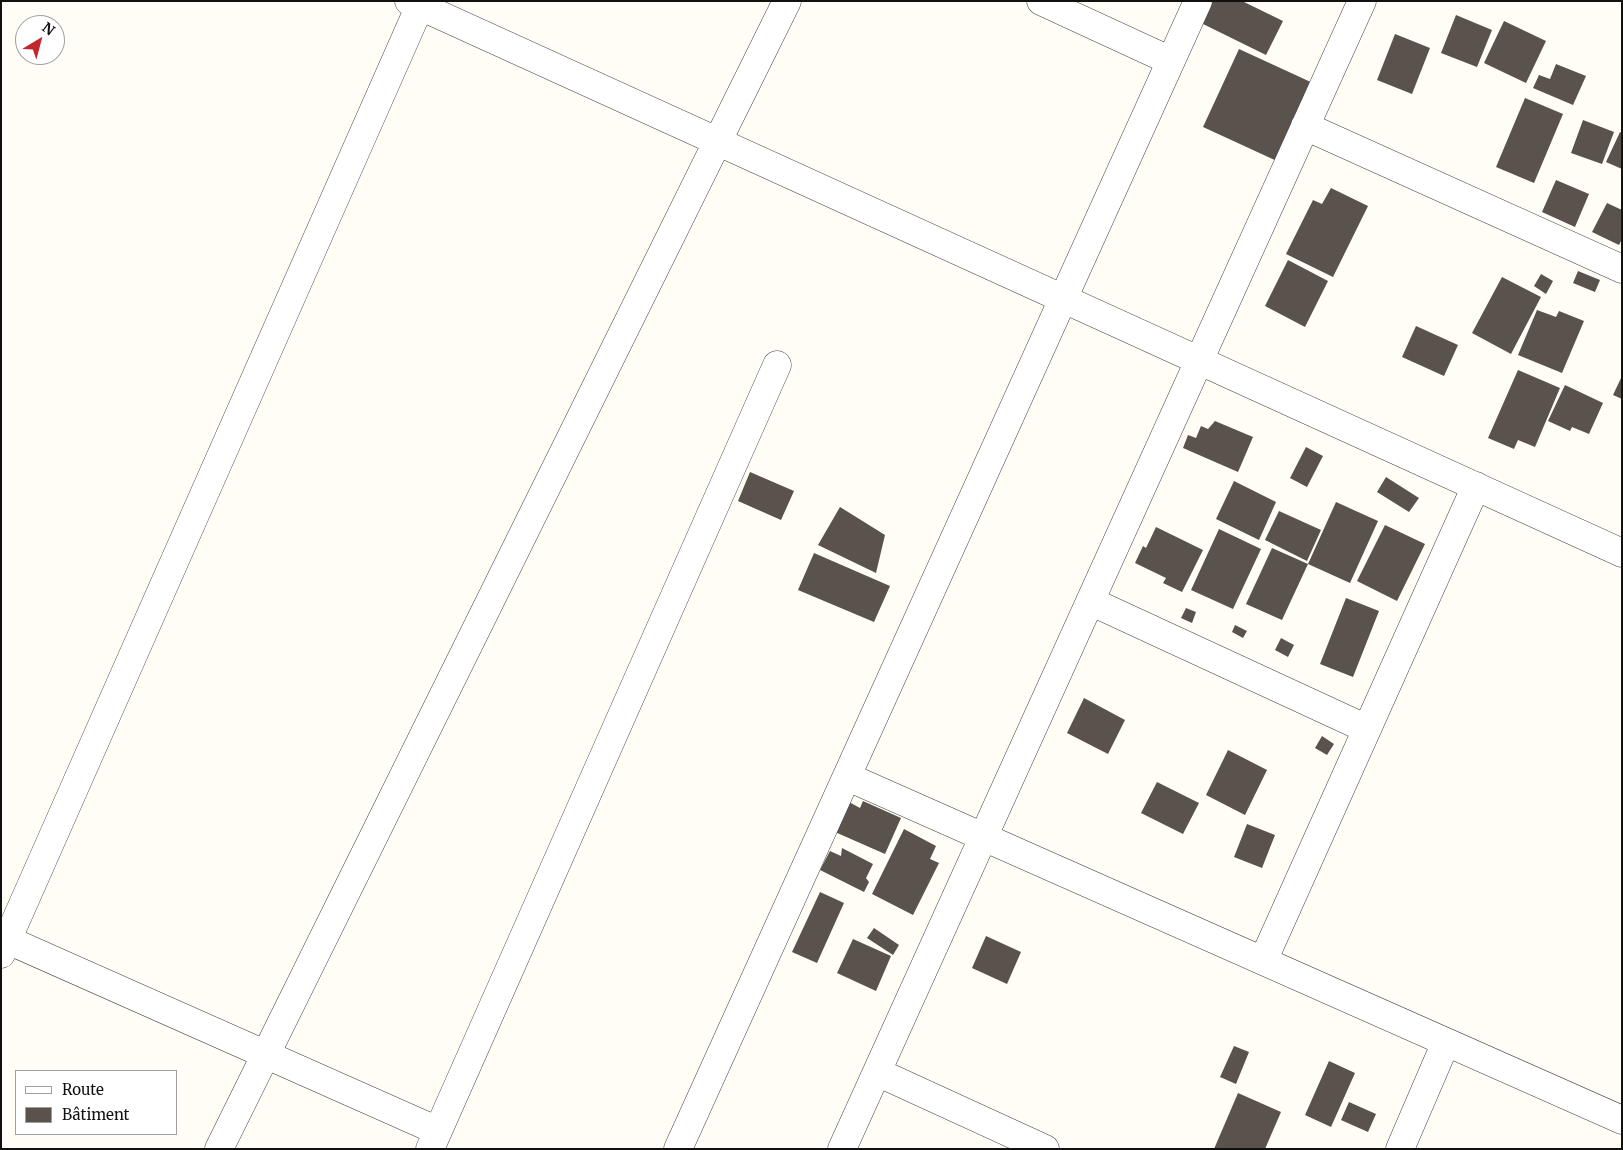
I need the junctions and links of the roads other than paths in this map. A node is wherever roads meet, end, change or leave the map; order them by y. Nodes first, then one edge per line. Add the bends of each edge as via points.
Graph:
1 (787, 1) edge
2 (1041, 1) edge
3 (1198, 1) edge
4 (1362, 1) edge
5 (417, 3) edge
6 (1170, 61) junction
7 (1305, 126) junction
8 (718, 142) junction
9 (1622, 269) edge
10 (1063, 299) junction
11 (1199, 361) junction
12 (777, 365) dead end
13 (1476, 486) junction
14 (1622, 553) edge
15 (1090, 601) junction
16 (1367, 729) junction
17 (848, 777) junction
18 (983, 837) junction
19 (3, 944) edge
20 (1263, 961) junction
21 (1446, 1042) junction
22 (266, 1054) junction
23 (877, 1072) junction
24 (1622, 1120) edge
25 (434, 1140) edge
26 (1033, 1146) edge
27 (219, 1149) edge
28 (678, 1149) edge
29 (842, 1149) edge
30 (1400, 1149) edge

1 - 8 street
2 - 6 street
3 - 6 street
4 - 7 street
5 - 8 street
5 - 19 street
6 - 10 street
7 - 9 street
7 - 11 street
8 - 10 street
8 - 22 street
10 - 11 street
10 - 17 street
11 - 13 street
11 - 15 street
12 - 25 street
13 - 14 street
13 - 16 street
15 - 16 street
15 - 18 street
16 - 20 street
17 - 18 street
17 - 28 street
18 - 20 street
18 - 23 street
19 - 22 street
20 - 21 street
21 - 24 street
21 - 30 street
22 - 25 street
22 - 27 street
23 - 26 street
23 - 29 street

